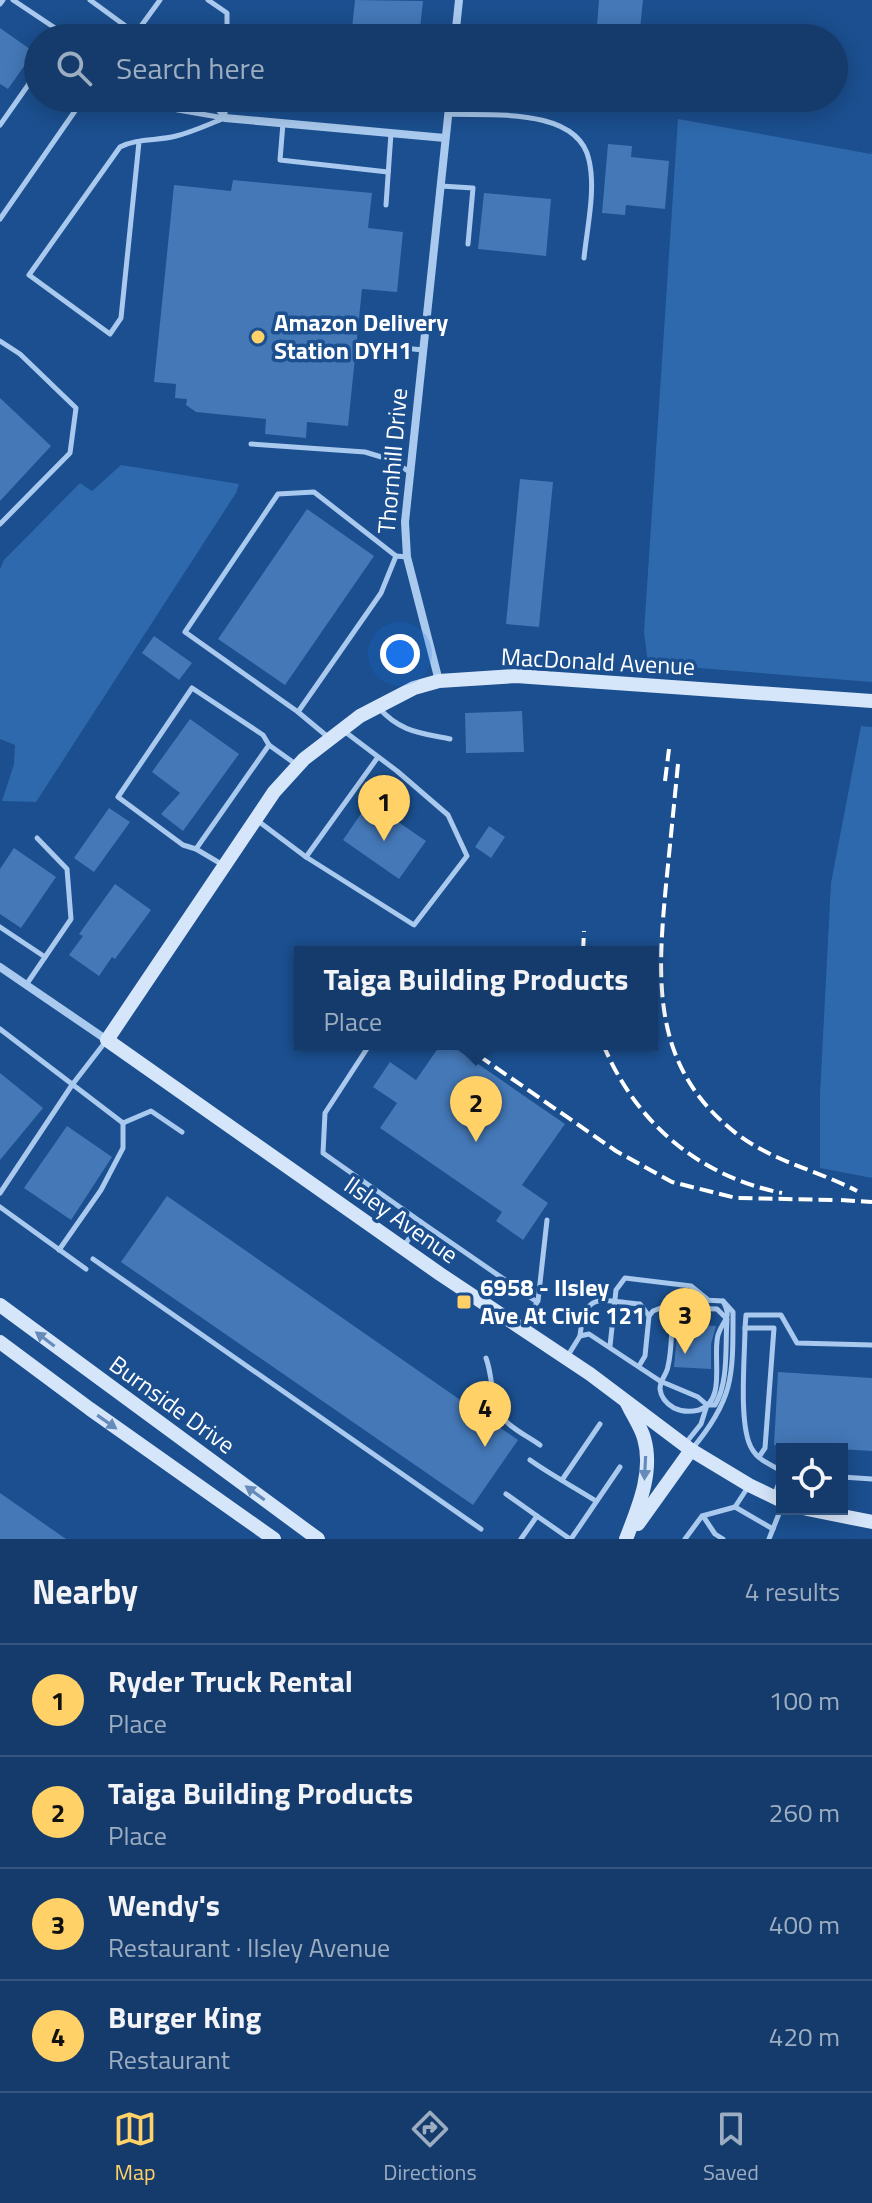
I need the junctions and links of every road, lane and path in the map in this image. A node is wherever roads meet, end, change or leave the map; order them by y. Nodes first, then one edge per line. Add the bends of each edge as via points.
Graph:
1 (13, 0) edge
2 (90, 0) edge
3 (160, 0) edge
4 (208, 0) edge
5 (459, 0) edge
6 (49, 24) edge
7 (123, 24) edge
8 (143, 24) edge
9 (227, 24) edge
10 (456, 24) edge
11 (24, 91) edge
12 (74, 112) edge
13 (190, 112) edge
14 (220, 112) edge
15 (225, 112) edge
16 (449, 114) joint
17 (225, 118) junction
18 (283, 123) junction
19 (0, 125) edge
20 (391, 133) junction
21 (445, 138) junction
22 (139, 142) junction
23 (388, 172) junction
24 (441, 186) junction
25 (386, 205) dead end
26 (0, 219) edge
27 (468, 244) dead end
28 (584, 258) dead end
29 (0, 341) edge
30 (363, 344) dead end
31 (423, 350) junction
32 (251, 444) dead end
33 (410, 472) junction
34 (0, 524) edge
35 (396, 556) junction
36 (407, 557) junction
37 (439, 681) junction
38 (872, 701) edge
39 (378, 706) junction
40 (298, 712) junction
41 (335, 734) junction
42 (450, 739) dead end
43 (269, 745) junction
44 (378, 757) junction
45 (298, 766) junction
46 (254, 818) junction
47 (37, 838) dead end
48 (196, 849) junction
49 (306, 857) junction
50 (223, 865) junction
51 (0, 927) edge
52 (45, 957) junction
53 (0, 967) edge
54 (26, 985) junction
55 (0, 1029) edge
56 (107, 1040) junction
57 (366, 1050) edge
58 (72, 1085) junction
59 (123, 1123) junction
60 (182, 1132) dead end
61 (0, 1193) edge
62 (0, 1207) edge
63 (547, 1220) dead end
64 (421, 1222) junction
65 (402, 1247) junction
66 (59, 1250) junction
67 (93, 1259) dead end
68 (86, 1269) dead end
69 (707, 1300) junction
70 (723, 1301) junction
71 (537, 1302) junction
72 (615, 1302) junction
73 (0, 1305) edge
74 (649, 1316) junction
75 (727, 1319) junction
76 (745, 1328) junction
77 (524, 1330) junction
78 (733, 1330) junction
79 (580, 1336) junction
80 (0, 1342) edge
81 (872, 1345) edge
82 (610, 1346) junction
83 (486, 1358) dead end
84 (566, 1358) junction
85 (639, 1366) junction
86 (660, 1381) junction
87 (625, 1400) junction
88 (707, 1405) junction
89 (600, 1424) dead end
90 (540, 1445) dead end
91 (687, 1447) junction
92 (759, 1457) junction
93 (530, 1460) dead end
94 (620, 1467) dead end
95 (776, 1470) edge
96 (848, 1477) edge
97 (872, 1479) edge
98 (562, 1480) junction
99 (749, 1485) junction
100 (506, 1494) dead end
101 (776, 1499) edge
102 (596, 1501) junction
103 (735, 1507) junction
104 (776, 1515) edge
105 (837, 1515) edge
106 (537, 1516) junction
107 (702, 1516) junction
108 (872, 1522) edge
109 (481, 1529) dead end
110 (773, 1529) junction
111 (274, 1539) edge
112 (318, 1539) edge
113 (521, 1539) edge
114 (570, 1539) edge
115 (627, 1539) edge
116 (685, 1539) edge
117 (723, 1539) edge
118 (769, 1539) edge

1 - 6 lane
2 - 7 lane
3 - 8 lane
4 - 9 lane via 227,13
5 - 10 street
11 - 19 lane
12 - 26 lane
13 - 17 lane
14 - 17 lane
15 - 17 lane
16 - 21 street, Thornhill Drive
16 - 28 lane via 551,121 585,146 590,163
17 - 18 street
17 - 22 lane via 177,136
18 - 20 street
18 - 23 lane via 280,160
20 - 21 street
20 - 23 lane
21 - 24 street, Thornhill Drive
22 - 22 lane via 120,147 110,157 29,275 110,334 121,318
23 - 25 lane
24 - 27 lane via 473,188
24 - 31 street, Thornhill Drive
29 - 34 lane via 76,408 70,453
30 - 31 lane
31 - 33 street, Thornhill Drive
32 - 33 lane via 365,452
33 - 36 street, Thornhill Drive
35 - 36 lane
35 - 40 lane via 381,593
35 - 40 lane via 314,492 278,494 185,632
36 - 37 street, Thornhill Drive
37 - 38 street, MacDonald Avenue via 516,676
37 - 39 street, MacDonald Avenue
39 - 41 street, MacDonald Avenue
39 - 42 lane via 405,730
40 - 41 lane
41 - 44 lane
41 - 45 street, MacDonald Avenue
43 - 45 lane
43 - 48 lane
43 - 48 lane via 263,735 192,688 118,797
44 - 49 lane
44 - 49 lane via 448,815 467,856 414,925
45 - 46 street, MacDonald Avenue
46 - 49 lane
46 - 50 street, MacDonald Avenue
47 - 52 lane via 67,869 71,919
48 - 50 lane
50 - 56 street, MacDonald Avenue
51 - 52 lane
52 - 54 lane
53 - 54 street, Ilsley Avenue
54 - 56 street, Ilsley Avenue
55 - 58 lane
56 - 58 lane
56 - 65 street, Ilsley Avenue
57 - 64 lane via 325,1113 323,1153
58 - 59 lane
58 - 61 lane
59 - 60 lane via 151,1111
59 - 66 lane via 123,1148
62 - 66 lane
63 - 71 lane
64 - 65 lane
64 - 71 lane
65 - 77 street, Ilsley Avenue
66 - 68 lane
67 - 109 lane
69 - 70 lane
69 - 72 lane via 691,1286 625,1278
69 - 74 lane via 684,1299
70 - 75 lane
70 - 78 lane via 733,1312
71 - 77 lane
72 - 74 lane via 640,1304
72 - 79 lane via 588,1305
72 - 82 lane
112 -> 73 street, Burnside Drive
74 - 85 lane
75 - 78 lane
75 - 86 lane via 717,1309 678,1310 668,1370
75 - 88 lane via 721,1391 715,1405
76 - 81 lane via 746,1315 781,1315 797,1343
76 - 92 lane via 745,1431
76 - 92 lane via 774,1328 765,1448
77 - 84 street, Ilsley Avenue
78 - 91 lane via 725,1400 708,1429
79 - 82 lane via 589,1334
79 - 84 lane
80 -> 111 street, Burnside Drive
82 - 85 lane
83 - 90 lane via 497,1409
84 - 87 street, Ilsley Avenue
85 - 86 lane
86 - 88 lane
86 - 88 lane via 660,1393 673,1407 694,1411
87 - 91 street, Ilsley Avenue
87 -> 115 street via 644,1438 648,1468
88 - 91 lane
89 - 98 lane
91 - 99 street, Ilsley Avenue
91 - 115 street
92 - 95 lane
93 - 98 lane
94 - 102 lane
96 - 97 lane
98 - 102 lane
99 - 101 street, Ilsley Avenue
99 - 103 lane
100 - 106 lane
102 - 114 lane
103 - 107 lane
103 - 110 lane
104 - 110 lane
105 - 108 street
106 - 113 lane
106 - 114 lane
107 - 116 lane
107 - 117 lane
110 - 118 lane

